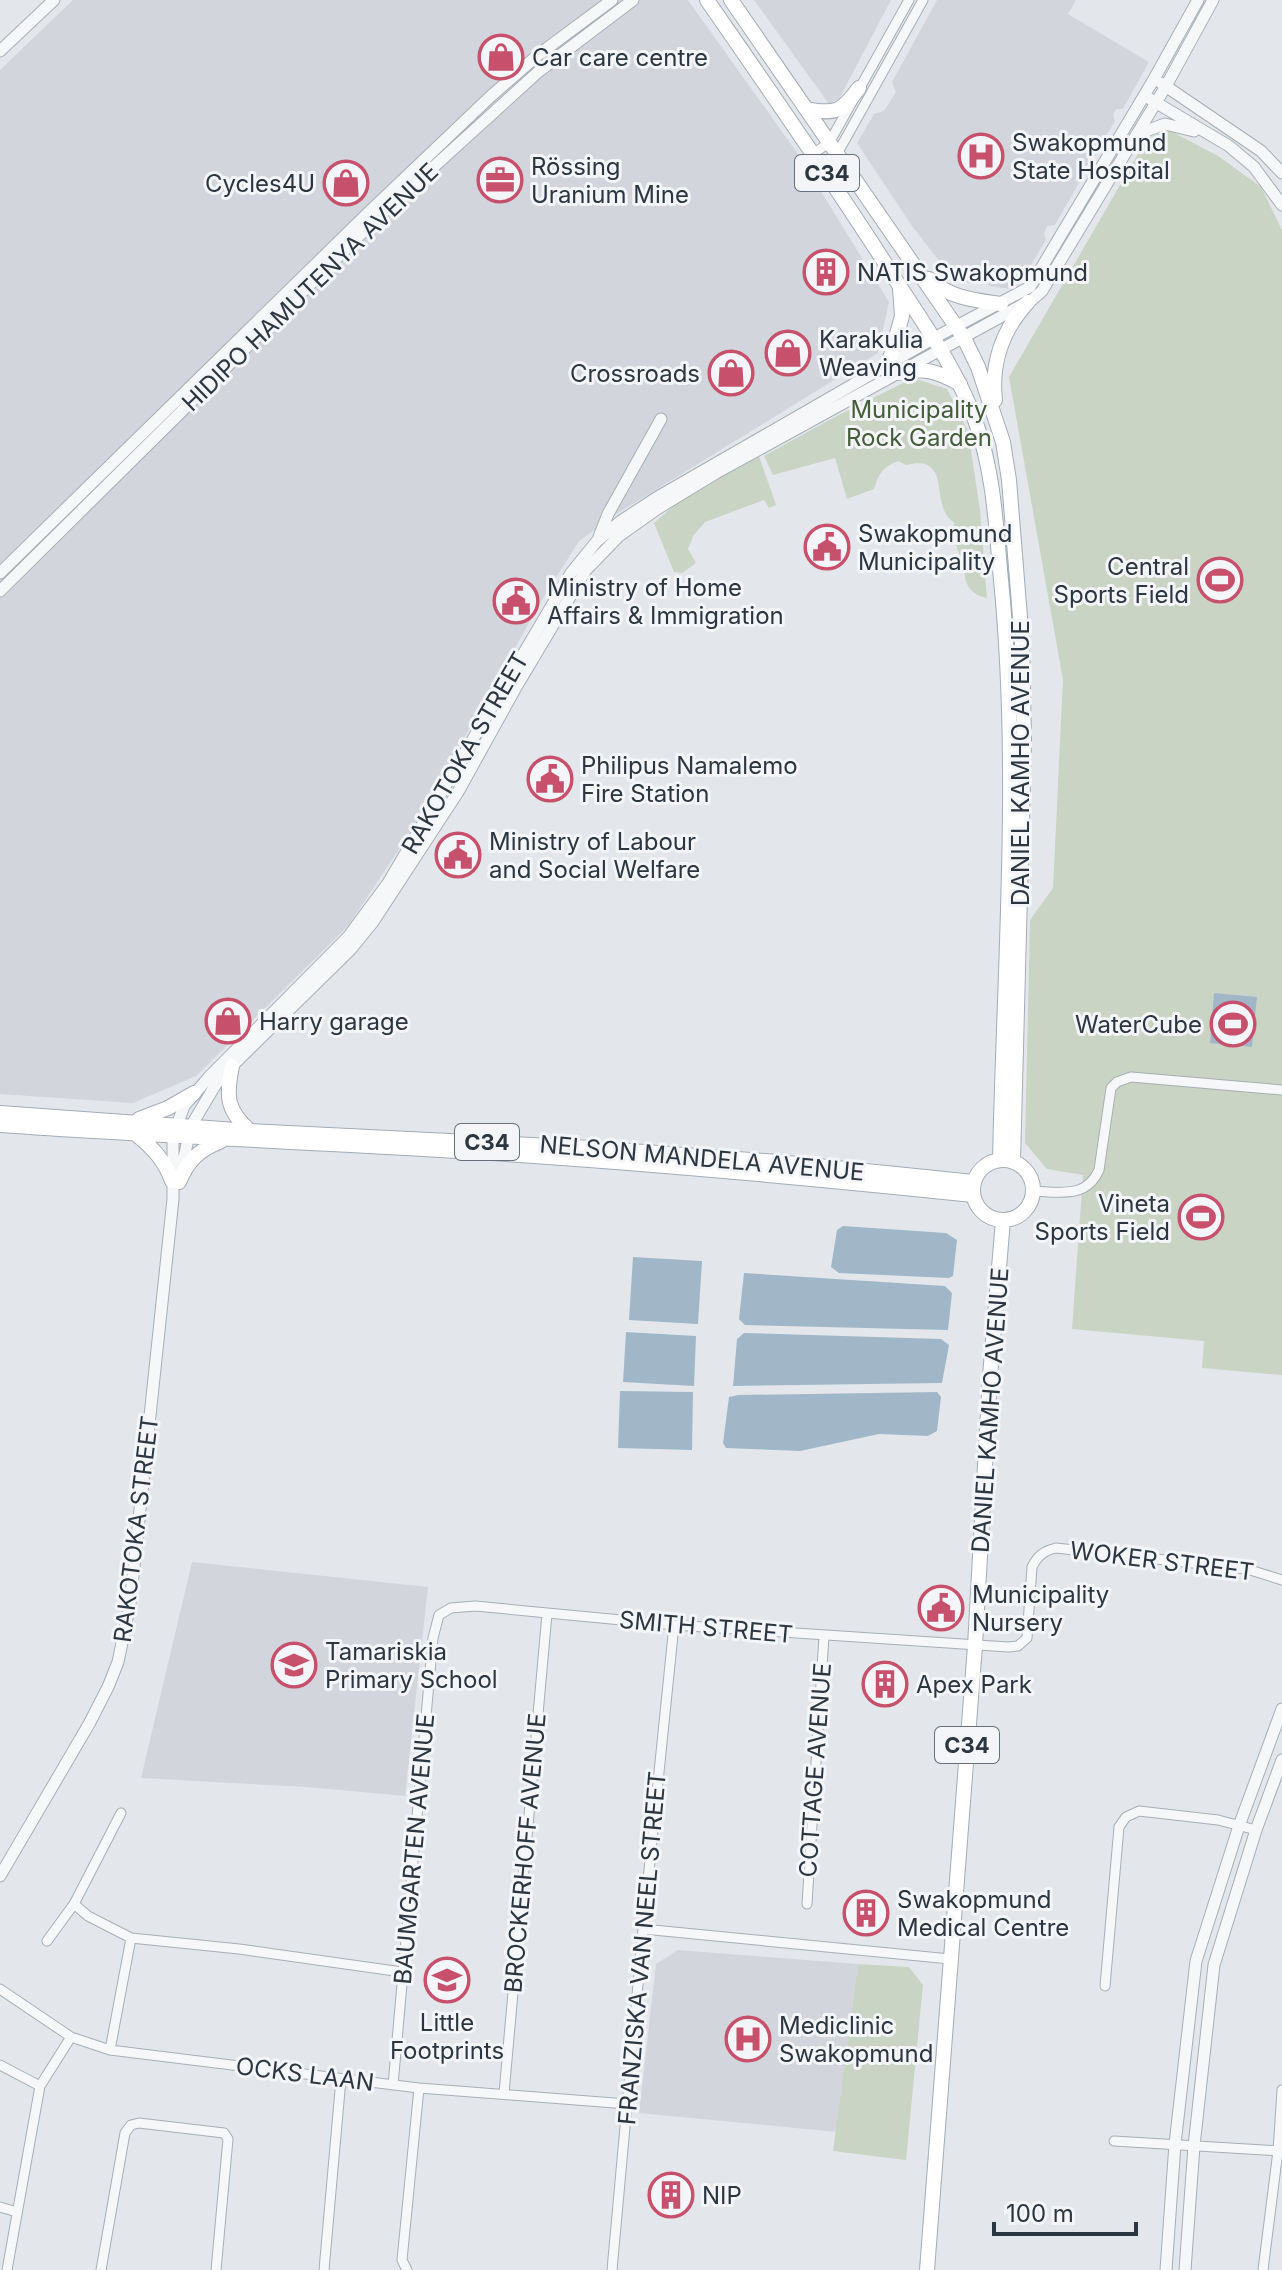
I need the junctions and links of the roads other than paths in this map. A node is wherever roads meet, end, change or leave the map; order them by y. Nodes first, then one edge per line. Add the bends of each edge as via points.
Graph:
1 (54, 0) edge
2 (612, 0) edge
3 (633, 0) edge
4 (707, 0) edge
5 (731, 0) edge
6 (909, 0) edge
7 (923, 0) edge
8 (1198, 0) edge
9 (1213, 0) edge
10 (0, 51) edge
11 (1154, 79) junction
12 (1166, 86) junction
13 (859, 88) junction
14 (1144, 96) junction
15 (1156, 102) junction
16 (807, 109) junction
17 (1202, 131) junction
18 (1136, 135) junction
19 (833, 148) junction
20 (818, 159) junction
21 (1282, 173) edge
22 (1282, 205) edge
23 (913, 265) junction
24 (900, 287) junction
25 (1028, 302) junction
26 (1001, 304) junction
27 (960, 332) junction
28 (938, 344) junction
29 (893, 370) junction
30 (960, 385) junction
31 (661, 419) dead end
32 (998, 422) junction
33 (597, 541) junction
34 (0, 573) edge
35 (0, 591) edge
36 (232, 1066) junction
37 (1282, 1090) edge
38 (194, 1093) junction
39 (0, 1113) edge
40 (127, 1123) junction
41 (0, 1125) edge
42 (182, 1131) junction
43 (250, 1131) junction
44 (137, 1135) junction
45 (225, 1139) junction
46 (1006, 1161) junction
47 (175, 1181) junction
48 (973, 1188) junction
49 (1033, 1191) junction
50 (1003, 1220) junction
51 (1282, 1580) edge
52 (547, 1614) junction
53 (439, 1615) joint
54 (674, 1625) junction
55 (824, 1636) junction
56 (975, 1646) junction
57 (1282, 1709) edge
58 (1279, 1728) edge
59 (1282, 1760) edge
60 (121, 1813) dead end
61 (1239, 1826) junction
62 (1256, 1830) junction
63 (0, 1876) edge
64 (74, 1904) junction
65 (807, 1904) dead end
66 (643, 1929) junction
67 (131, 1938) junction
68 (47, 1941) dead end
69 (950, 1959) junction
70 (402, 1972) junction
71 (1105, 1986) dead end
72 (0, 1989) edge
73 (71, 2037) junction
74 (110, 2050) junction
75 (0, 2065) edge
76 (341, 2079) junction
77 (393, 2085) junction
78 (40, 2086) junction
79 (419, 2088) junction
80 (1282, 2090) edge
81 (504, 2093) junction
82 (627, 2104) junction
83 (1114, 2141) dead end
84 (1175, 2144) junction
85 (1194, 2146) junction
86 (1280, 2151) edge
87 (0, 2207) edge
88 (17, 2212) junction
89 (7, 2270) edge
90 (101, 2270) edge
91 (216, 2270) edge
92 (324, 2270) edge
93 (407, 2270) edge
94 (612, 2270) edge
95 (927, 2270) edge
96 (1166, 2270) edge
97 (1185, 2270) edge
98 (1263, 2270) edge

1 - 10 street
2 - 34 street, HIDIPO HAMUTENYA AVENUE via 491,96
3 - 35 street, HIDIPO HAMUTENYA AVENUE via 538,72 373,222
4 - 20 main road, C34
5 - 16 main road, C34
6 - 13 street
7 - 19 street
8 - 11 street
9 - 12 street
11 - 12 street
11 - 14 street
12 - 15 street
12 - 21 street via 1261,151
13 - 16 main road via 839,110
13 - 19 street
14 - 15 street
14 - 26 street via 1035,282
15 - 17 street
15 - 18 street
16 - 19 main road, C34
17 - 18 street via 1165,124
17 - 22 street via 1254,167
18 - 25 street via 1050,282
19 - 20 street
19 - 23 main road, C34
20 - 24 main road, C34
23 - 26 main road via 957,297
23 - 27 main road, C34
24 - 28 main road, C34
24 - 29 main road via 902,316
25 - 27 street
25 - 32 main road via 1011,322 998,355
26 - 27 street
27 - 28 street, RAKOTOKA STREET
27 - 32 main road, DANIEL KAMHO AVENUE / C34
28 - 29 street, RAKOTOKA STREET
28 - 30 main road, DANIEL KAMHO AVENUE / C34
29 - 30 main road via 933,371
29 - 33 street, RAKOTOKA STREET via 656,498
29 - 36 street, RAKOTOKA STREET via 657,509 619,536 586,570 393,895 351,949
30 - 46 main road, DANIEL KAMHO AVENUE / C34 via 986,451 1008,646
31 - 33 street
32 - 46 main road, DANIEL KAMHO AVENUE / C34 via 1009,480 1025,690
33 - 38 street, RAKOTOKA STREET via 571,573 375,901 348,937
36 - 42 street, RAKOTOKA STREET
36 - 43 main road via 228,1101
37 - 49 street via 1131,1077 1117,1082 1111,1088 1094,1181 1069,1193
38 - 40 main road
38 - 42 street, RAKOTOKA STREET via 184,1106
39 - 40 main road, NELSON MANDELA AVENUE / C34
40 - 42 main road, NELSON MANDELA AVENUE / C34
41 - 44 main road, NELSON MANDELA AVENUE / C34
42 - 43 main road, NELSON MANDELA AVENUE / C34
42 - 44 main road, NELSON MANDELA AVENUE / C34
42 - 45 main road, NELSON MANDELA AVENUE / C34
42 - 47 street, RAKOTOKA STREET
43 - 48 main road, NELSON MANDELA AVENUE / C34 via 778,1162
44 - 47 main road via 158,1154
45 - 47 main road via 197,1153
45 - 48 main road, NELSON MANDELA AVENUE / C34
46 - 48 main road via 983,1167
46 - 49 main road via 1027,1172
47 - 63 street, RAKOTOKA STREET via 130,1604 118,1662 89,1724
48 - 50 main road via 978,1208
49 - 50 main road via 1025,1211
50 - 56 main road, DANIEL KAMHO AVENUE / C34
51 - 56 street, WOKER STREET via 1247,1569 1056,1548 1037,1557 1032,1567 1027,1638 1018,1646
52 - 53 street, SMITH STREET via 475,1606
52 - 54 street, SMITH STREET
52 - 81 street, BROCKERHOFF AVENUE
53 - 70 street, BAUMGARTEN AVENUE
54 - 55 street, SMITH STREET
54 - 66 street, FRANZISKA VAN NEEL STREET
55 - 56 street, SMITH STREET
55 - 65 street, COTTAGE AVENUE
56 - 69 main road, DANIEL KAMHO AVENUE / C34
57 - 58 street
58 - 61 street
59 - 62 street
60 - 64 street
61 - 62 street
61 - 71 street via 1139,1811 1126,1817 1119,1827
61 - 84 street via 1196,1961
62 - 85 street via 1212,1977
64 - 67 street
64 - 68 street
66 - 69 street
66 - 82 street, FRANZISKA VAN NEEL STREET
67 - 70 street
67 - 74 street
69 - 95 main road, DANIEL KAMHO AVENUE / C34
70 - 77 street, BAUMGARTEN AVENUE
72 - 73 street, OCKS LAAN
73 - 74 street, OCKS LAAN
73 - 78 street
74 - 76 street, OCKS LAAN
75 - 78 street
76 - 77 street, OCKS LAAN
76 - 92 street
77 - 79 street, OCKS LAAN
78 - 88 street
79 - 81 street, OCKS LAAN
79 - 93 street via 402,2260
80 - 86 street
81 - 82 street, OCKS LAAN
82 - 94 street, FRANZISKA VAN NEEL STREET
83 - 84 street
84 - 85 street
84 - 96 street
85 - 86 street
85 - 97 street
86 - 98 street
87 - 88 street
88 - 89 street
90 - 91 street via 125,2133 139,2123 224,2133 228,2139

